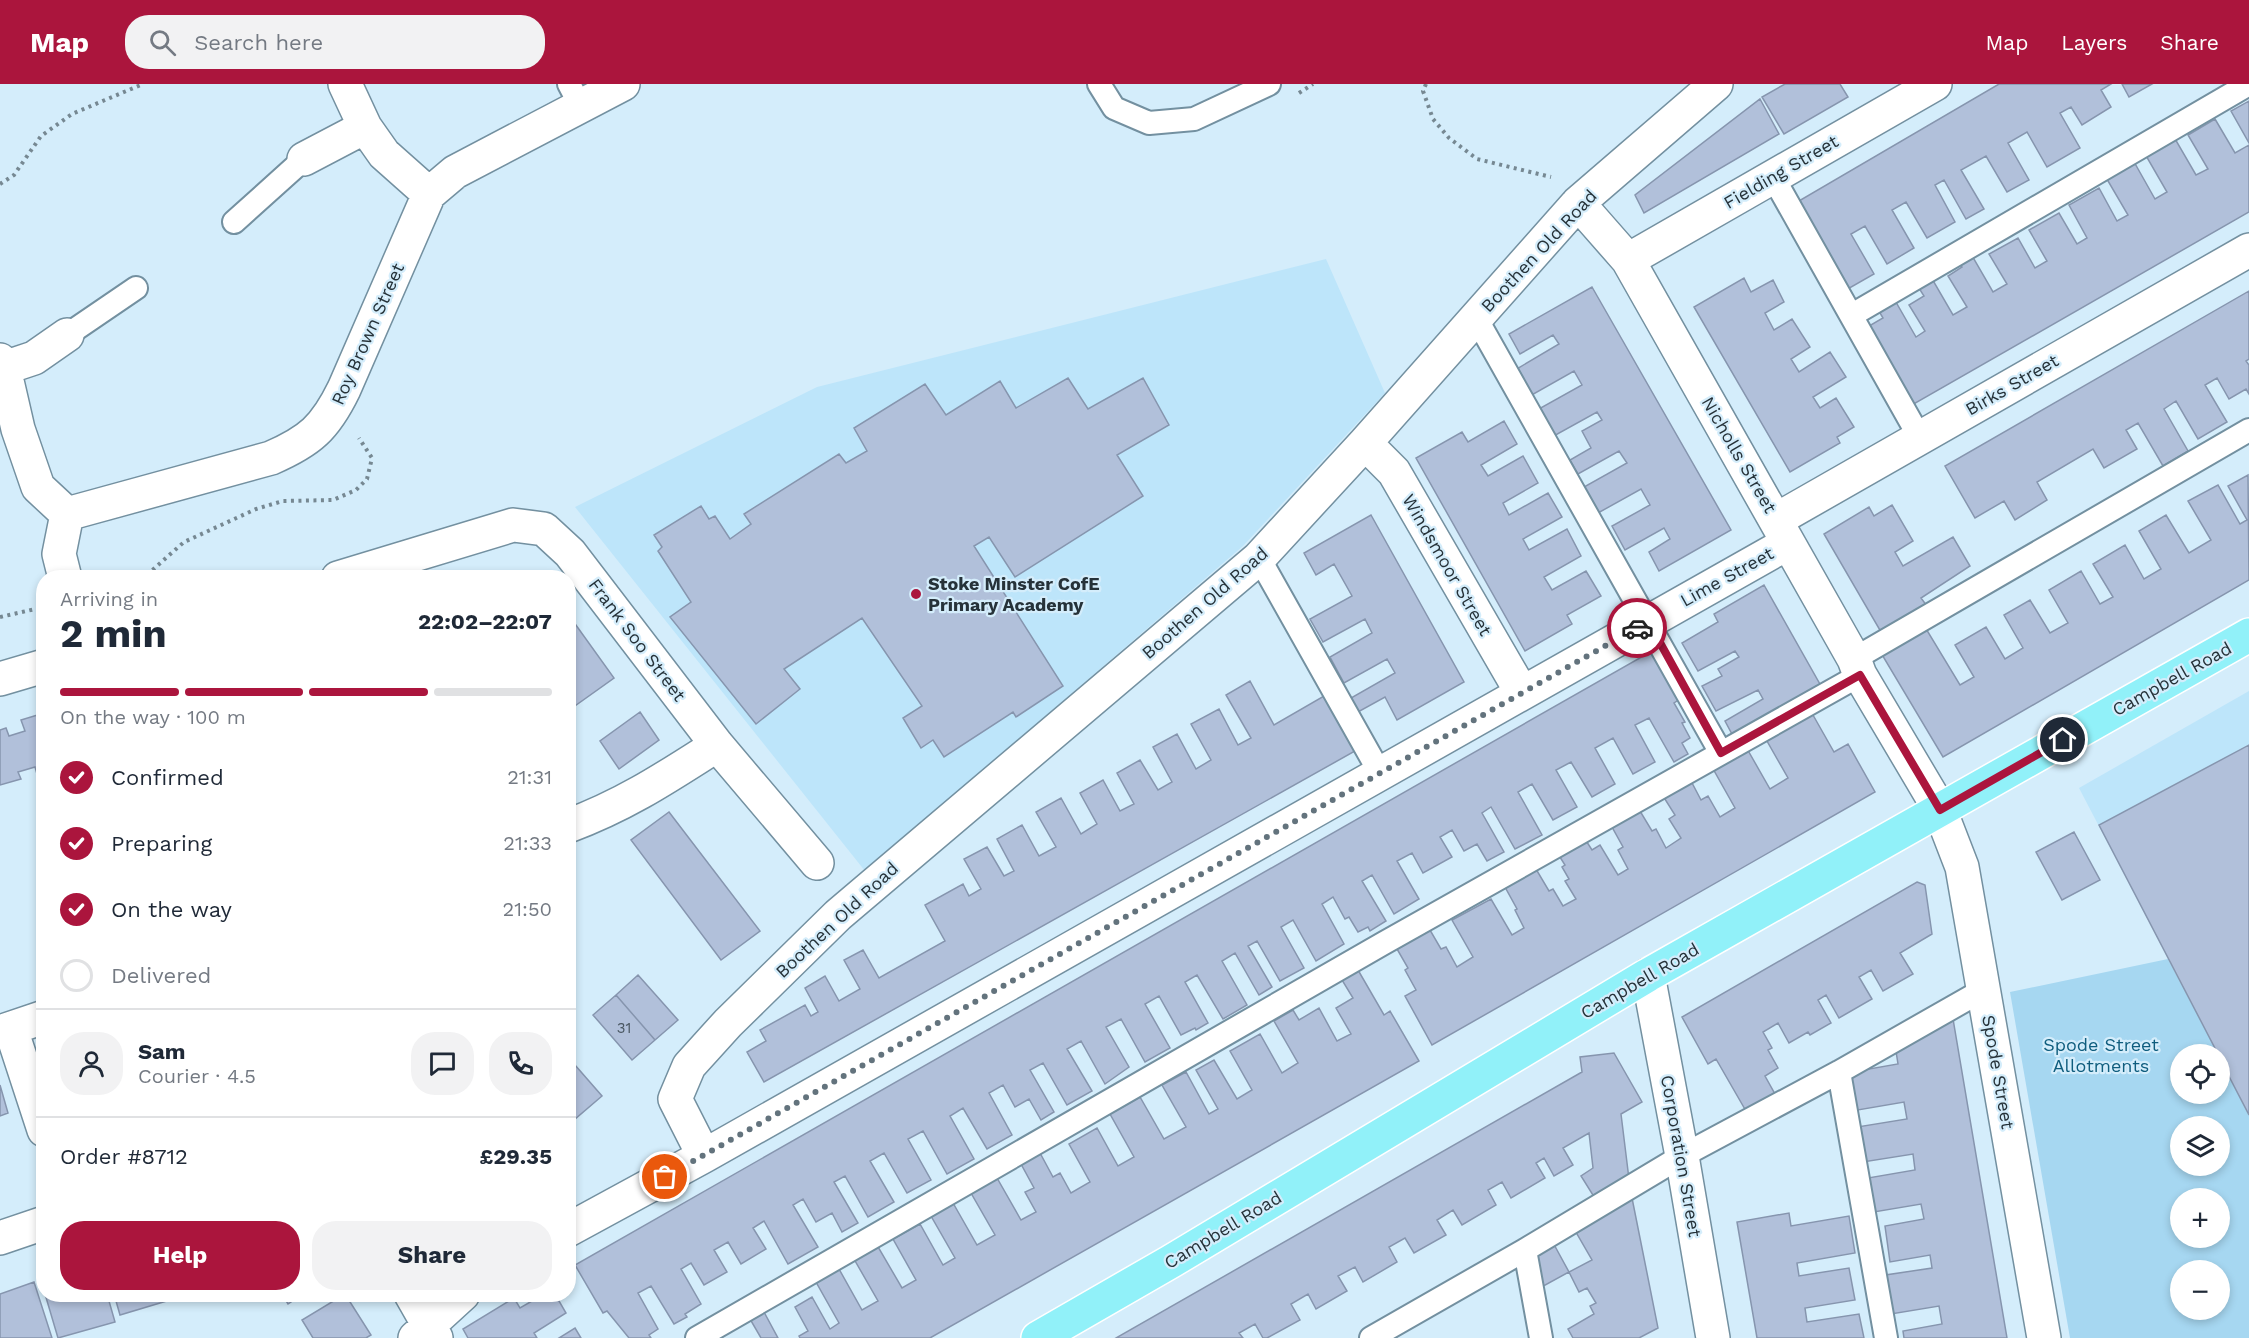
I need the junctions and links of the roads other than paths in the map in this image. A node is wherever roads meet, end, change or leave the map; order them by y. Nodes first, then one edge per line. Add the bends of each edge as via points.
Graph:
1 (345, 84) edge
2 (623, 84) edge
3 (1099, 84) edge
4 (1269, 84) edge
5 (1716, 84) edge
6 (1935, 84) edge
7 (2249, 84) edge
8 (575, 96) edge
9 (365, 127) junction
10 (304, 159) joint
11 (1773, 177) junction
12 (429, 194) junction
13 (1578, 203) junction
14 (234, 222) dead end
15 (2249, 250) edge
16 (1628, 260) junction
17 (136, 288) dead end
18 (1852, 315) junction
19 (1476, 318) junction
20 (67, 335) joint
21 (2, 364) edge
22 (2249, 430) edge
23 (1920, 438) junction
24 (1365, 443) junction
25 (67, 514) junction
26 (1782, 531) junction
27 (1259, 558) junction
28 (63, 570) edge
29 (364, 570) edge
30 (1648, 621) junction
31 (2249, 635) edge
32 (1857, 667) junction
33 (36, 668) edge
34 (0, 679) edge
35 (1522, 693) junction
36 (717, 745) junction
37 (1721, 753) junction
38 (1380, 773) junction
39 (1940, 810) junction
40 (576, 823) edge
41 (817, 863) dead end
42 (1648, 975) junction
43 (1983, 990) junction
44 (36, 1020) edge
45 (5, 1030) edge
46 (1839, 1072) junction
47 (36, 1109) edge
48 (704, 1156) junction
49 (1682, 1156) junction
50 (36, 1226) edge
51 (576, 1226) edge
52 (0, 1238) edge
53 (1525, 1250) junction
54 (414, 1302) edge
55 (456, 1302) edge
56 (427, 1334) edge
57 (1710, 1337) edge
58 (697, 1338) edge
59 (1038, 1338) edge
60 (1371, 1338) edge
61 (1541, 1338) edge
62 (1886, 1338) edge
63 (2044, 1338) edge

1 - 9 street
2 - 8 street, Roy Brown Street
3 - 4 lane via 1114,108 1149,123 1194,119
5 - 13 street, Boothen Old Road
6 - 11 street, Fielding Street
7 - 18 lane
8 - 12 street, Roy Brown Street via 454,172
9 - 10 street
9 - 12 street via 384,154
10 - 14 lane
11 - 16 street, Fielding Street
11 - 18 lane
12 - 25 street, Roy Brown Street via 333,412 319,431 299,446 271,458
13 - 16 street, Nicholls Street
13 - 19 street, Boothen Old Road
15 - 23 street, Birks Street
16 - 26 street, Nicholls Street
17 - 20 lane
18 - 23 lane
19 - 24 street, Boothen Old Road
19 - 30 lane
20 - 21 street via 34,358
21 - 25 street via 38,487
22 - 32 lane
23 - 26 street, Birks Street
24 - 27 street, Boothen Old Road
24 - 35 street, Windsmoor Street via 1394,472
25 - 28 street via 59,554
26 - 30 street, Lime Street
26 - 32 street, Nicholls Street
27 - 38 lane
27 - 48 street, Boothen Old Road via 838,915 728,1023 689,1066 675,1099
29 - 36 street, Frank Soo Street via 513,525 544,529 570,553
30 - 35 street, Lime Street
30 - 37 lane
31 - 39 main road, Campbell Road
32 - 37 lane
32 - 39 street, Nicholls Street
33 - 34 street
35 - 38 street, Lime Street
36 - 40 street via 654,787
36 - 41 street, Frank Soo Street
37 - 58 lane
38 - 48 street, Lime Street
39 - 42 main road, Campbell Road
39 - 43 street, Spode Street via 1962,867
42 - 49 street, Corporation Street
42 - 59 main road, Campbell Road
43 - 46 lane
43 - 63 street, Spode Street
44 - 45 street
45 - 47 street
46 - 49 lane
46 - 62 lane
48 - 51 street, Lime Street
49 - 53 lane
49 - 57 street, Corporation Street
50 - 52 street
53 - 60 lane
53 - 61 lane
54 - 56 street
55 - 56 street

